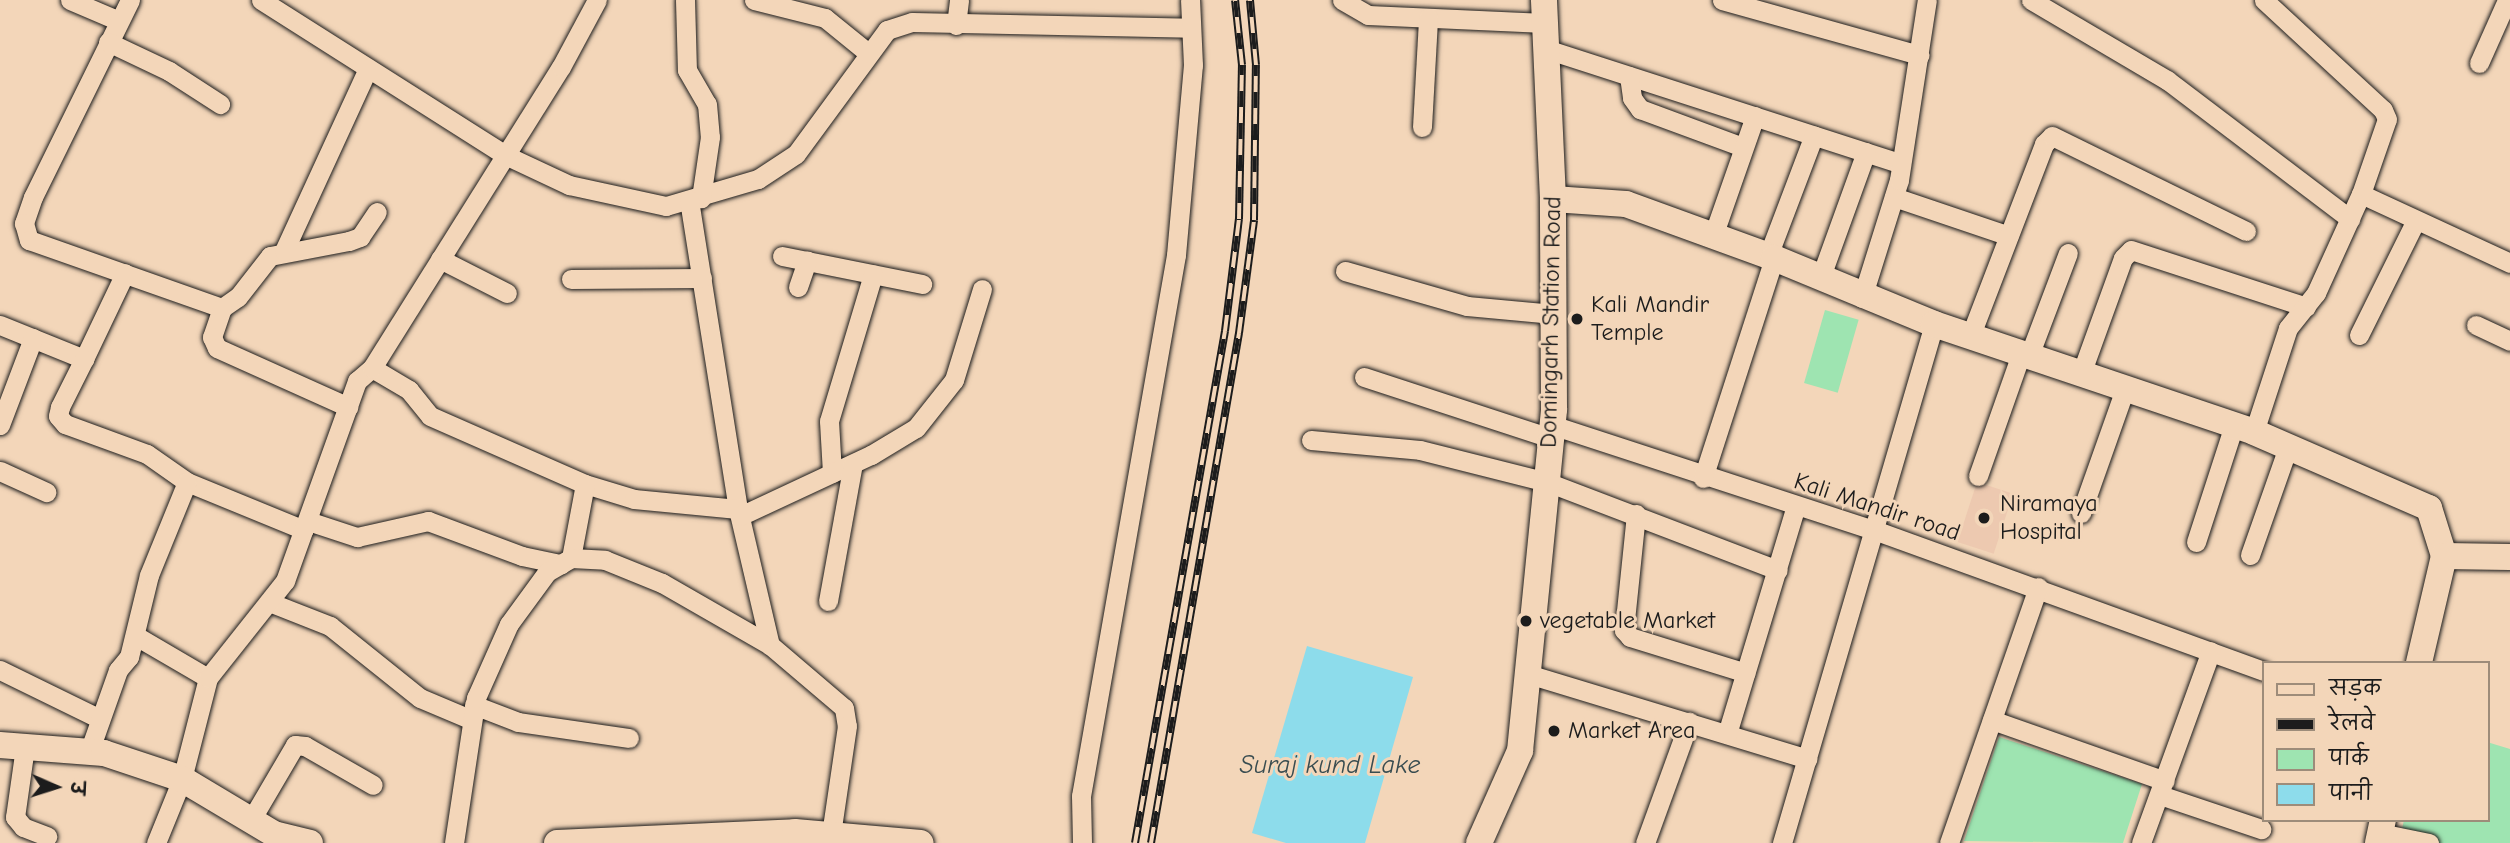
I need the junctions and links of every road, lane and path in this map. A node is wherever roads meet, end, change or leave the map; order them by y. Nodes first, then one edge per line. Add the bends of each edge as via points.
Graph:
1 (70, 0) edge
2 (130, 0) edge
3 (261, 0) edge
4 (597, 0) edge
5 (685, 0) edge
6 (754, 0) edge
7 (959, 0) edge
8 (1190, 0) edge
9 (1342, 0) edge
10 (1722, 0) edge
11 (1927, 0) edge
12 (2031, 0) edge
13 (2501, 2) edge
14 (2276, 4) edge
15 (1428, 18) junction
16 (117, 20) junction
17 (1545, 24) edge
18 (956, 25) junction
19 (1191, 28) junction
20 (108, 42) junction
21 (868, 53) junction
22 (1919, 55) junction
23 (2479, 63) dead end
24 (368, 68) junction
25 (1629, 76) junction
26 (220, 104) dead end
27 (1755, 116) junction
28 (1422, 127) dead end
29 (1814, 135) junction
30 (1744, 147) junction
31 (1866, 152) junction
32 (505, 155) junction
33 (1902, 164) junction
34 (2361, 194) junction
35 (1894, 197) junction
36 (695, 199) junction
37 (1553, 199) junction
38 (377, 212) dead end
39 (2350, 219) junction
40 (2416, 220) junction
41 (2246, 231) dead end
42 (1713, 236) junction
43 (2009, 236) junction
44 (284, 251) junction
45 (2068, 253) dead end
46 (782, 256) dead end
47 (1771, 257) junction
48 (440, 259) junction
49 (807, 261) junction
50 (2510, 263) edge
51 (1345, 271) dead end
52 (125, 273) junction
53 (873, 274) junction
54 (702, 278) junction
55 (571, 279) dead end
56 (1820, 279) junction
57 (922, 284) dead end
58 (798, 287) dead end
59 (982, 289) dead end
60 (507, 293) dead end
61 (1862, 298) junction
62 (2306, 306) junction
63 (222, 308) junction
64 (1554, 314) junction
65 (1934, 324) junction
66 (0, 325) edge
67 (2476, 325) dead end
68 (2359, 335) dead end
69 (1970, 337) junction
70 (33, 338) junction
71 (2510, 341) edge
72 (2025, 355) junction
73 (84, 359) junction
74 (372, 368) junction
75 (2081, 374) junction
76 (1364, 377) dead end
77 (2124, 389) junction
78 (348, 407) junction
79 (0, 425) edge
80 (2244, 429) junction
81 (1552, 432) junction
82 (1311, 440) dead end
83 (2288, 447) junction
84 (853, 464) junction
85 (0, 471) edge
86 (832, 473) junction
87 (1978, 476) dead end
88 (1703, 478) junction
89 (187, 482) junction
90 (1547, 482) junction
91 (585, 484) junction
92 (46, 492) dead end
93 (1796, 506) junction
94 (739, 512) junction
95 (2081, 513) dead end
96 (1636, 514) junction
97 (306, 526) junction
98 (1874, 530) junction
99 (2196, 542) dead end
100 (2250, 555) dead end
101 (2444, 556) junction
102 (2510, 557) edge
103 (566, 561) junction
104 (1778, 570) junction
105 (2038, 587) junction
106 (828, 601) dead end
107 (269, 602) junction
108 (136, 636) junction
109 (770, 645) junction
110 (2211, 651) junction
111 (2419, 661) edge
112 (0, 670) edge
113 (2262, 671) edge
114 (1746, 673) junction
115 (1528, 674) junction
116 (208, 678) junction
117 (472, 712) junction
118 (100, 719) junction
119 (1992, 720) junction
120 (1689, 723) junction
121 (1727, 734) junction
122 (629, 738) dead end
123 (12, 746) edge
124 (89, 752) junction
125 (1807, 759) junction
126 (182, 779) junction
127 (373, 785) dead end
128 (2163, 788) junction
129 (251, 820) junction
130 (2261, 829) dead end
131 (2381, 832) edge
132 (831, 835) junction
133 (47, 836) dead end
134 (724, 839) edge
135 (294, 841) edge
136 (156, 843) edge
137 (454, 843) edge
138 (571, 843) edge
139 (921, 843) edge
140 (1083, 843) edge
141 (1479, 843) edge
142 (1645, 843) edge
143 (1782, 843) edge
144 (1949, 843) edge
145 (2141, 843) edge
146 (2429, 843) edge

1 - 16 street
2 - 16 street
3 - 24 street
4 - 32 street
5 - 36 street via 687,70 707,104 709,126
6 - 21 street via 825,18
7 - 18 street
8 - 19 street
9 - 15 street via 1364,14
10 - 22 street
11 - 22 street
12 - 39 street via 2167,80
13 - 23 street
14 - 34 street via 2383,110 2385,129
15 - 17 street
15 - 28 street
16 - 20 street
17 - 25 street
17 - 37 street, Domingarh Station Road
18 - 19 street
18 - 21 street via 912,22 887,30
19 - 140 street via 1193,65 1176,256 1083,784
20 - 26 street via 169,71
20 - 52 street via 24,223 29,240
21 - 36 street via 796,154 758,179
22 - 33 street
24 - 32 street
24 - 44 street
25 - 27 street
25 - 30 street via 1632,98 1640,108
27 - 29 street
27 - 30 street
29 - 31 street
29 - 47 street
30 - 42 street
31 - 33 street
31 - 56 street
32 - 36 street via 569,185 629,200 666,206
32 - 48 street
33 - 35 street
34 - 39 street
34 - 40 street
35 - 43 street
35 - 61 street
36 - 54 street
37 - 42 street via 1626,204
37 - 64 street, Domingarh Station Road
38 - 44 street via 360,237
39 - 62 street
40 - 50 street
40 - 68 street
41 - 43 street via 2052,136 2044,144
42 - 47 street
43 - 69 street
44 - 63 street via 263,262 238,297
45 - 72 street
46 - 49 street
47 - 56 street
47 - 88 street
48 - 60 street
48 - 74 street
49 - 53 street
49 - 58 street
51 - 64 street via 1467,306
52 - 63 street
52 - 73 street
53 - 57 street
53 - 86 street via 829,421
54 - 55 street
54 - 94 street
56 - 61 street
59 - 84 street via 947,393 916,428
61 - 65 street
62 - 75 street via 2131,250 2123,258
62 - 80 street via 2288,328
63 - 78 street via 212,337 217,348
64 - 81 street, Domingarh Station Road
65 - 69 street
65 - 98 street
66 - 70 street
67 - 71 street
69 - 72 street
70 - 73 street
70 - 79 street
72 - 75 street
72 - 87 street
73 - 89 street via 60,407 61,420 147,454
74 - 78 street via 357,381
74 - 91 street via 409,390 430,416
75 - 77 street
76 - 81 street, Kali Mandir road
77 - 80 street
77 - 95 street
78 - 97 street
80 - 83 street
80 - 99 street
81 - 88 street, Kali Mandir road
81 - 90 street, Domingarh Station Road
82 - 90 street via 1420,450
83 - 100 street
83 - 101 street via 2429,508
84 - 86 street
84 - 106 street
85 - 92 street
86 - 94 street
88 - 93 street, Kali Mandir road
89 - 97 street
89 - 108 street via 149,575
90 - 96 street
90 - 115 street, Domingarh Station Road
91 - 94 street via 634,499
91 - 103 street
93 - 98 street, Kali Mandir road
93 - 104 street
94 - 109 street
96 - 104 street
96 - 114 street via 1624,630 1630,637
97 - 103 street via 357,537 428,521 522,556
97 - 107 street via 285,581
98 - 105 street, Kali Mandir road
98 - 125 street
101 - 102 street
101 - 111 street
103 - 109 street via 604,560 662,583
103 - 117 street via 547,572 509,624
104 - 114 street
105 - 110 street, Kali Mandir road
105 - 119 street
107 - 116 street
107 - 117 street via 330,626 420,698
108 - 116 street
108 - 118 street
109 - 132 street via 844,708 847,726
110 - 113 street, Kali Mandir road
110 - 128 street
112 - 118 street
114 - 121 street
115 - 120 street
115 - 141 street, Domingarh Station Road via 1520,751
116 - 126 street
117 - 122 street
117 - 137 street
118 - 124 street
119 - 128 street
119 - 144 street
120 - 121 street
120 - 142 street
121 - 125 street
123 - 124 street
123 - 133 street via 15,817 23,827
124 - 126 street
125 - 143 street
126 - 129 street
126 - 136 street
127 - 129 street via 305,746 295,746
128 - 130 street
128 - 145 street
129 - 135 street
131 - 146 street
132 - 134 street
132 - 139 street
134 - 138 street

